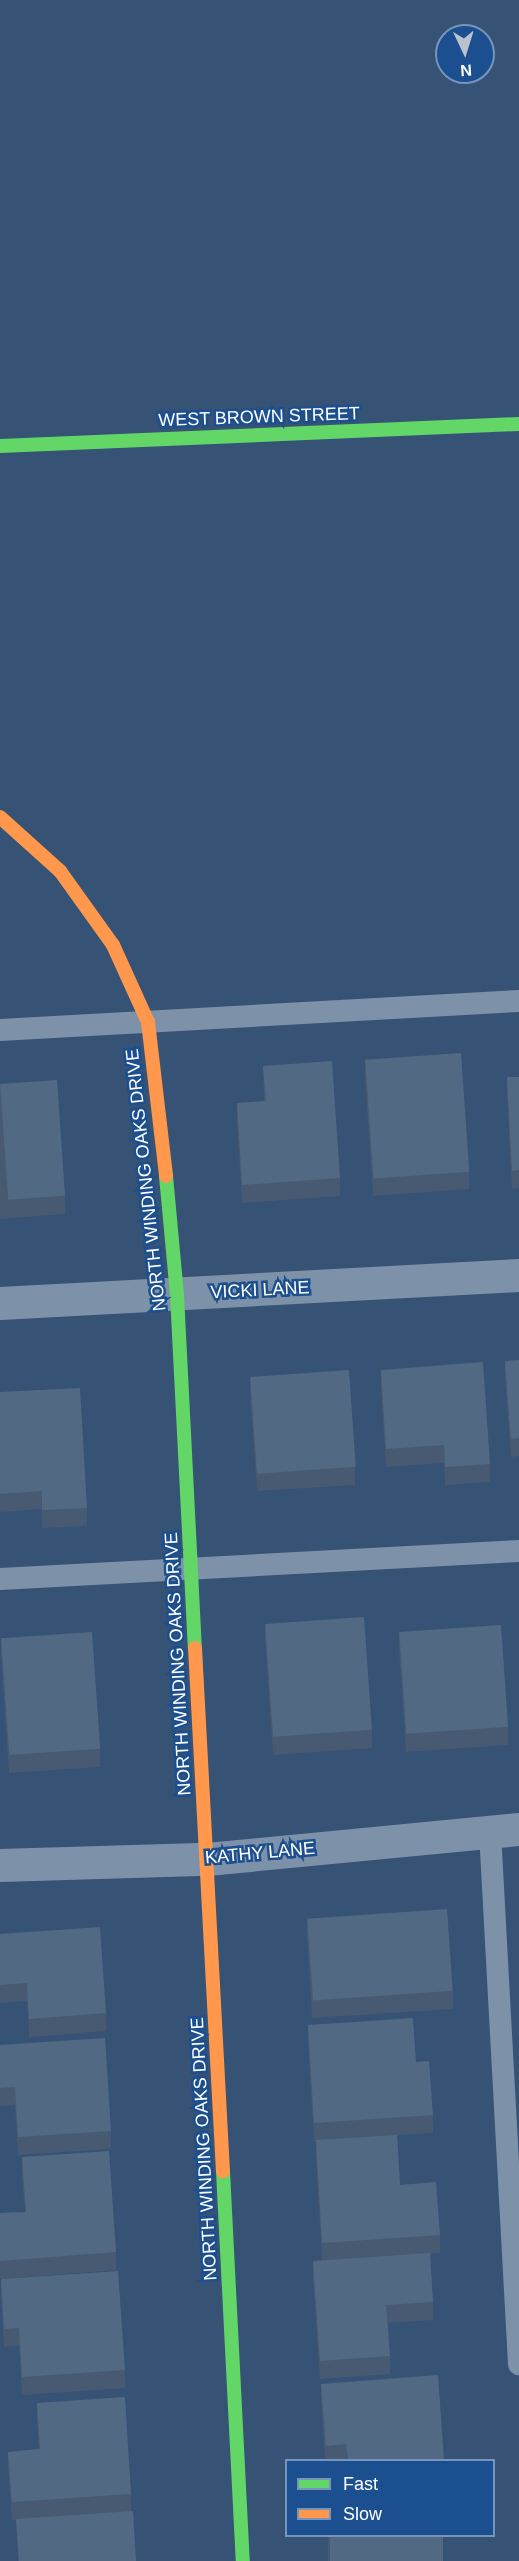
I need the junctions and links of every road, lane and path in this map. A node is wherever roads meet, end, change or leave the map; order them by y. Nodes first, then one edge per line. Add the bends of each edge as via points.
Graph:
1 (519, 424) edge
2 (0, 446) edge
3 (0, 817) edge
4 (519, 1001) edge
5 (148, 1022) junction
6 (0, 1030) edge
7 (519, 1275) edge
8 (177, 1294) junction
9 (0, 1303) edge
10 (519, 1551) edge
11 (191, 1567) junction
12 (0, 1578) edge
13 (504, 1830) edge
14 (207, 1859) junction
15 (0, 1864) edge
16 (519, 2364) edge
17 (243, 2561) edge

1 - 2 street, WEST BROWN STREET
3 - 5 street, NORTH WINDING OAKS DRIVE via 60,871 113,945
4 - 5 lane
5 - 6 lane
5 - 8 street, NORTH WINDING OAKS DRIVE
7 - 8 street, VICKI LANE
8 - 9 street, VICKI LANE
8 - 11 street, NORTH WINDING OAKS DRIVE
10 - 11 lane
11 - 12 lane
11 - 14 street, NORTH WINDING OAKS DRIVE
13 - 14 street, KATHY LANE
13 - 16 lane
14 - 15 street, KATHY LANE
14 - 17 street, NORTH WINDING OAKS DRIVE

